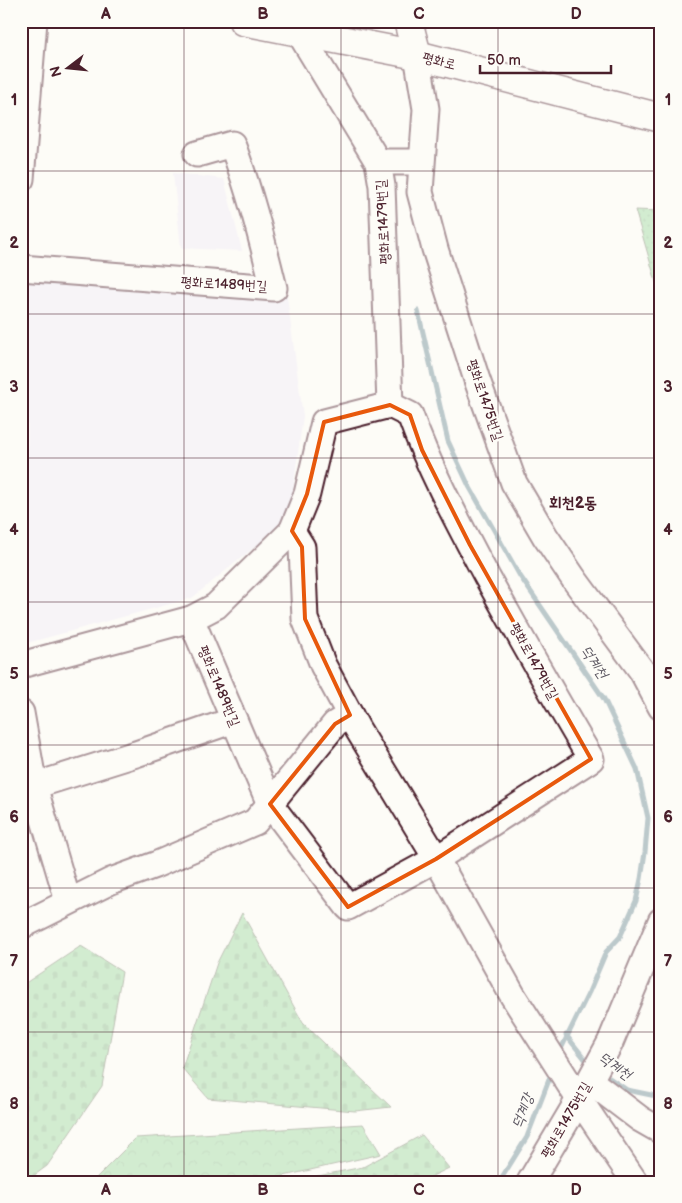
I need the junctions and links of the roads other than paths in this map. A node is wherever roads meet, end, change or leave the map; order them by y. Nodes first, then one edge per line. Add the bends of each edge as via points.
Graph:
1 (34, 21) edge
2 (243, 21) edge
3 (408, 21) edge
4 (310, 34) junction
5 (418, 55) junction
6 (661, 118) edge
7 (197, 154) dead end
8 (378, 162) junction
9 (421, 162) junction
10 (21, 179) edge
11 (21, 268) edge
12 (390, 405) junction
13 (292, 531) junction
14 (191, 619) junction
15 (21, 665) edge
16 (661, 707) edge
17 (21, 713) edge
18 (350, 715) junction
19 (234, 720) junction
20 (27, 788) edge
21 (270, 804) junction
22 (436, 859) junction
23 (68, 901) junction
24 (661, 921) edge
25 (21, 926) edge
26 (590, 1080) junction
27 (661, 1131) edge
28 (530, 1182) edge
29 (636, 1182) edge

1 - 10 street
2 - 4 main road, 평화로
3 - 5 main road
4 - 5 main road, 평화로
4 - 8 street, 평화로1479번길
5 - 6 main road, 평화로
5 - 9 street, 평화로1475번길 via 426,110
7 - 11 street, 평화로1489번길 via 232,144 257,220 274,288
8 - 9 street
8 - 12 street, 평화로1479번길
9 - 16 street, 평화로1475번길 via 420,192 436,248 477,380 514,483 564,565 642,671
12 - 13 street via 324,422 307,494
12 - 22 street, 평화로1479번길 via 410,415 422,450 470,545 591,759
13 - 14 street via 216,606
13 - 18 street via 302,546 305,619 323,665
14 - 15 street
14 - 19 street, 평화로1489번길
17 - 20 street
18 - 21 street via 335,724
18 - 22 street
19 - 20 street
19 - 21 street, 평화로1489번길
20 - 23 street
21 - 22 street, 평화로1489번길 via 348,907
21 - 23 street via 255,822
22 - 26 street via 513,996 562,1071
23 - 25 street
24 - 26 street, 평화로1475번길 via 610,1044
26 - 27 street via 640,1119
26 - 28 street, 평화로1475번길
26 - 29 street

